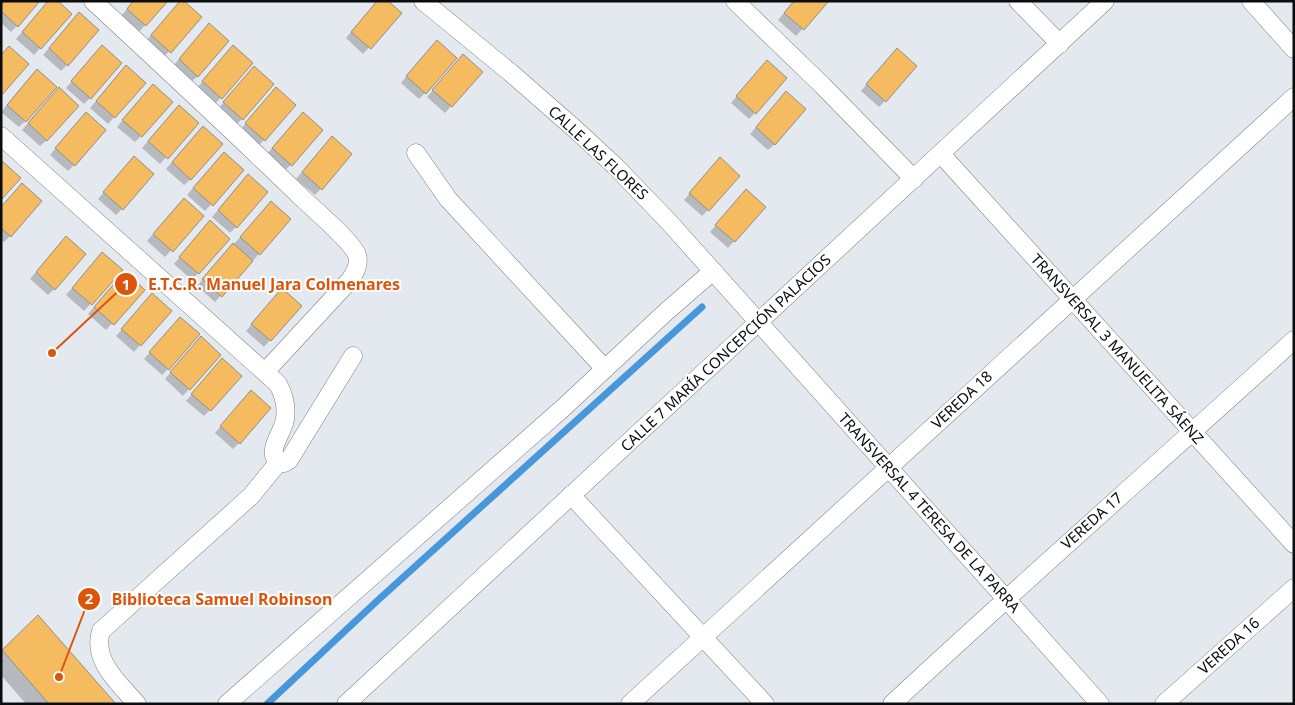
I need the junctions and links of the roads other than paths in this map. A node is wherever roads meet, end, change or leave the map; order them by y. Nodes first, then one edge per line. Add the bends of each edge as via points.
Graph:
1 (93, 1) edge
2 (423, 1) edge
3 (735, 1) edge
4 (1018, 1) edge
5 (1105, 1) edge
6 (1251, 1) edge
7 (1060, 44) junction
8 (1294, 49) edge
9 (1294, 96) edge
10 (1, 136) edge
11 (416, 153) dead end
12 (941, 154) junction
13 (914, 179) junction
14 (713, 271) junction
15 (1071, 299) junction
16 (758, 322) junction
17 (1294, 340) edge
18 (353, 356) dead end
19 (604, 369) junction
20 (265, 372) junction
21 (1192, 433) junction
22 (278, 463) junction
23 (889, 468) junction
24 (571, 495) junction
25 (1294, 544) edge
26 (1294, 588) edge
27 (1006, 598) junction
28 (704, 638) junction
29 (137, 704) edge
30 (227, 704) edge
31 (346, 704) edge
32 (630, 704) edge
33 (765, 704) edge
34 (892, 704) edge
35 (1100, 704) edge
36 (1164, 704) edge

1 - 20 street via 336,230 357,255 358,263 350,280
2 - 14 street, CALLE LAS FLORES via 616,166
3 - 13 street
4 - 7 street
5 - 7 street, CALLE 7 MARÍA CONCEPCIÓN PALACIOS
6 - 8 street
7 - 12 street, CALLE 7 MARÍA CONCEPCIÓN PALACIOS
9 - 15 street, VEREDA 18
10 - 20 street
11 - 19 street via 448,198
12 - 13 street, CALLE 7 MARÍA CONCEPCIÓN PALACIOS
12 - 15 street, TRANSVERSAL 3 MANUELITA SÁENZ
13 - 16 street, CALLE 7 MARÍA CONCEPCIÓN PALACIOS
14 - 16 street, CALLE LAS FLORES
14 - 19 street
15 - 21 street, TRANSVERSAL 3 MANUELITA SÁENZ
15 - 23 street, VEREDA 18
16 - 23 street, TRANSVERSAL 4 TERESA DE LA PARRA
16 - 24 street, CALLE 7 MARÍA CONCEPCIÓN PALACIOS
17 - 21 street, VEREDA 17
18 - 22 street via 289,460
19 - 30 street
20 - 22 street via 278,384 286,406 285,420 272,452
21 - 25 street, TRANSVERSAL 3 MANUELITA SÁENZ
21 - 27 street, VEREDA 17
22 - 29 street via 251,496 101,632 99,652 104,665
23 - 27 street, TRANSVERSAL 4 TERESA DE LA PARRA
23 - 28 street, VEREDA 18
24 - 28 street
24 - 31 street, CALLE 7 MARÍA CONCEPCIÓN PALACIOS
26 - 36 street, VEREDA 16
27 - 34 street, VEREDA 17
27 - 35 street, TRANSVERSAL 4 TERESA DE LA PARRA
28 - 32 street, VEREDA 18
28 - 33 street

